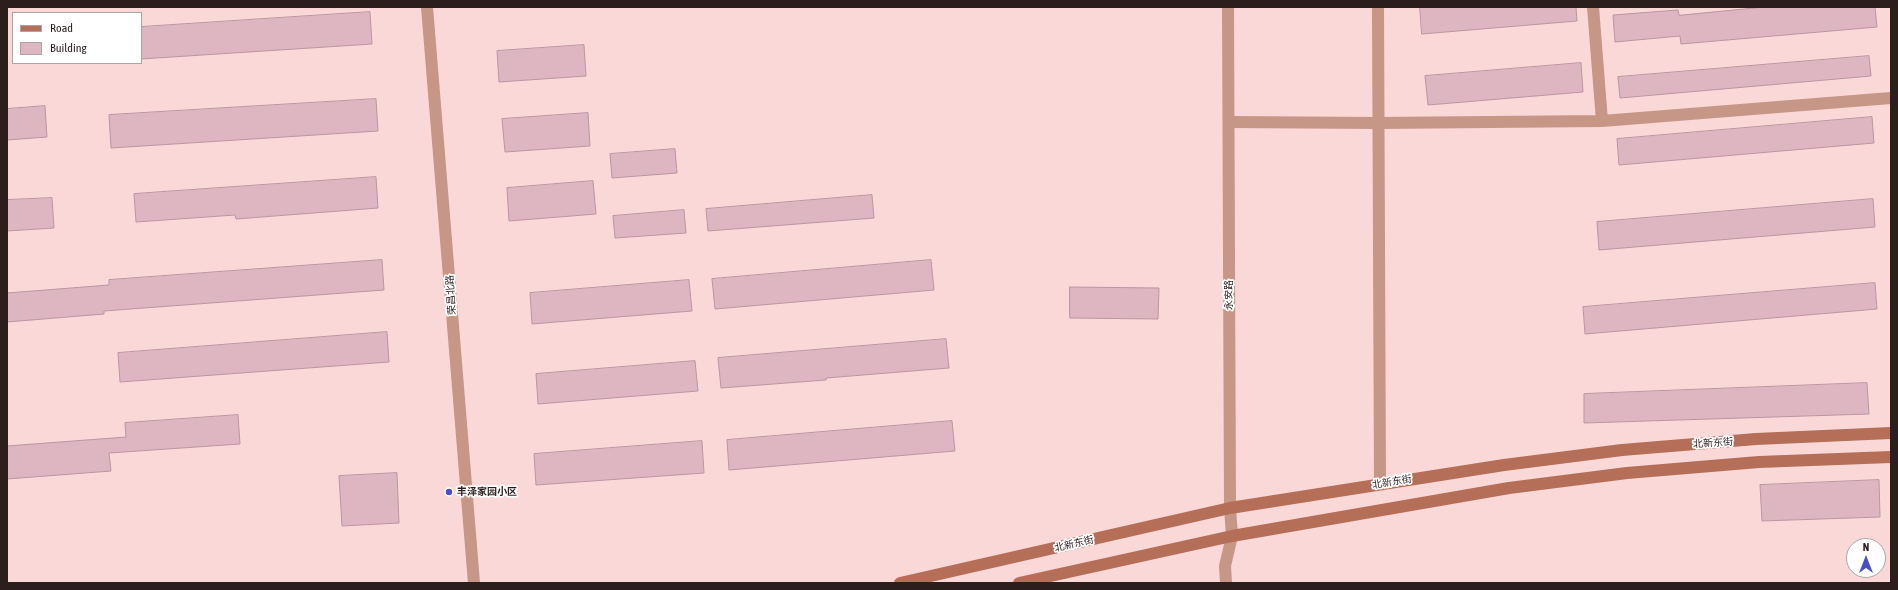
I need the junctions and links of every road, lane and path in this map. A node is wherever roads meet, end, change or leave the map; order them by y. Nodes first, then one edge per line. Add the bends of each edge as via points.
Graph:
1 (427, 7) edge
2 (1228, 7) edge
3 (1378, 7) edge
4 (1593, 7) edge
5 (1891, 98) edge
6 (1602, 121) junction
7 (1229, 122) junction
8 (1377, 124) junction
9 (1891, 433) edge
10 (1891, 457) edge
11 (1380, 484) junction
12 (1230, 508) junction
13 (1232, 536) junction
14 (474, 583) edge
15 (900, 583) edge
16 (1019, 583) edge
17 (1226, 583) edge

1 - 14 street, 荣昌北路
2 - 7 street, 永安路
3 - 8 street
4 - 6 street
5 - 6 street
6 - 8 street
7 - 8 street
7 - 12 street, 永安路
8 - 11 street
9 - 11 main road, 北新东街 via 1756,439 1622,450
10 - 13 main road via 1759,462 1627,473 1509,488
11 - 12 main road, 北新东街
12 - 13 street, 永安路
12 - 15 main road, 北新东街
13 - 16 main road
13 - 17 street, 永安路 via 1225,566

